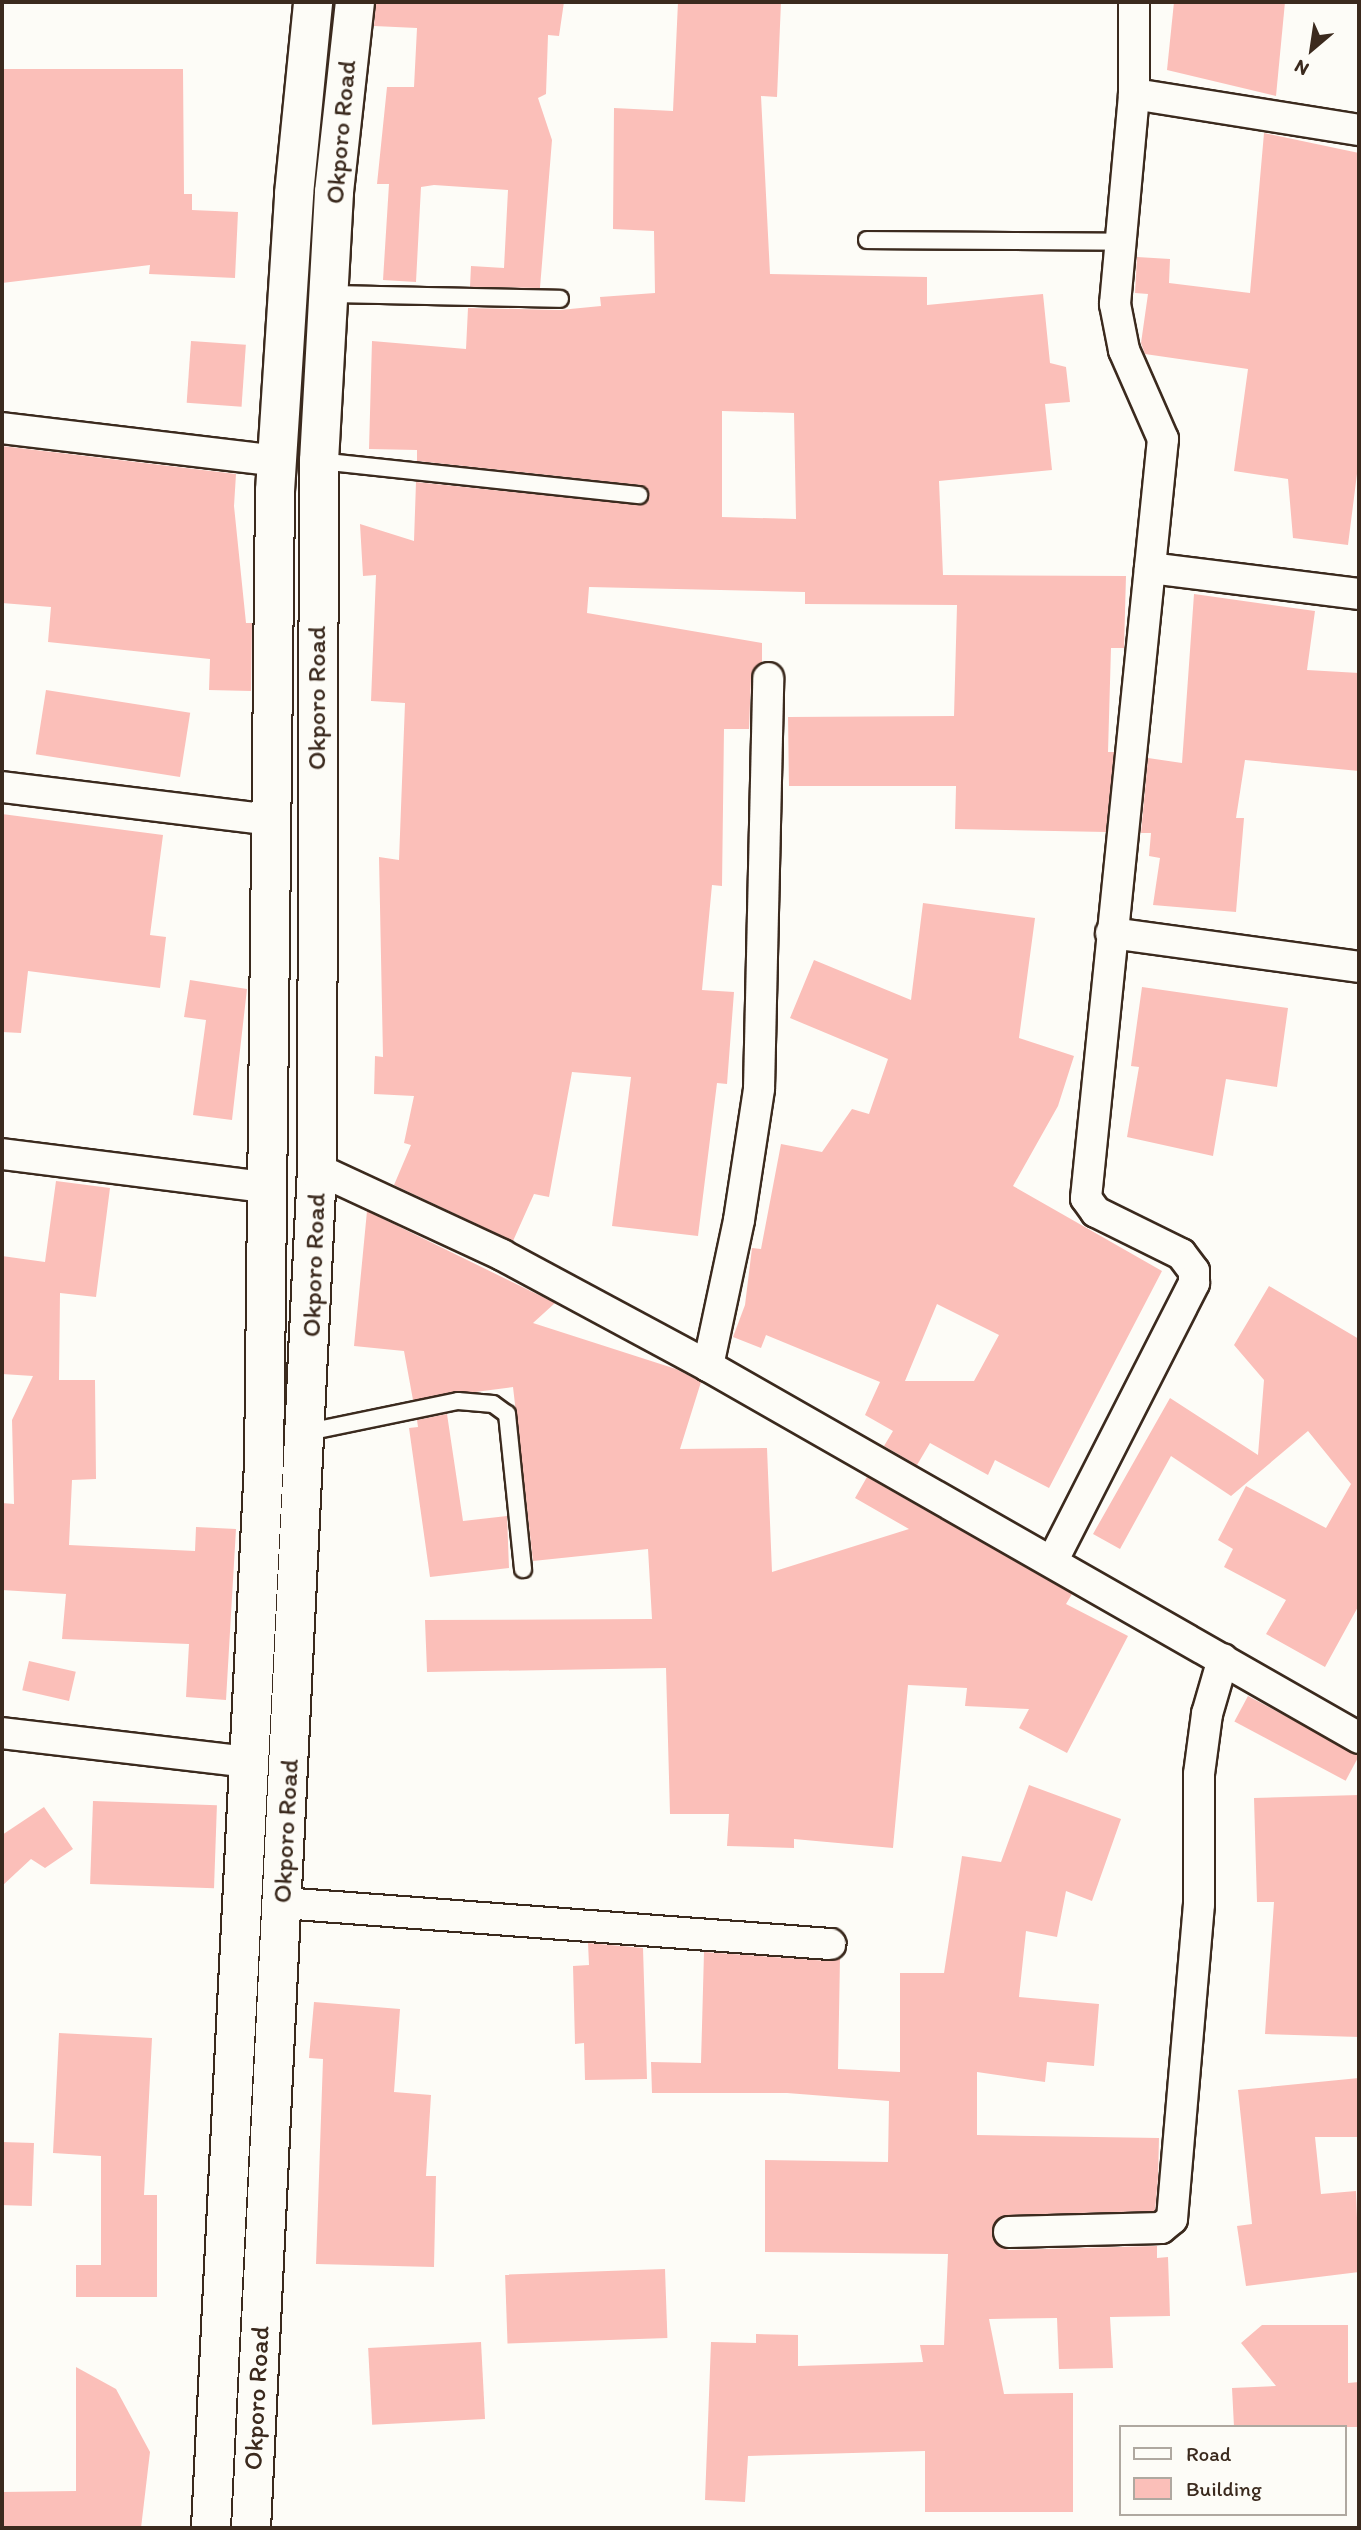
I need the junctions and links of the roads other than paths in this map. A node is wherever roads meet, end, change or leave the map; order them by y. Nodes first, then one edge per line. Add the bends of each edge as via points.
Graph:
1 (313, 2) edge
2 (355, 2) edge
3 (1134, 2) edge
4 (1134, 94) junction
5 (1359, 130) edge
6 (867, 240) dead end
7 (1122, 242) junction
8 (329, 294) junction
9 (560, 299) dead end
10 (2, 428) edge
11 (277, 461) junction
12 (319, 461) junction
13 (639, 495) dead end
14 (1150, 568) junction
15 (1359, 594) edge
16 (768, 678) dead end
17 (2, 787) edge
18 (272, 820) junction
19 (1111, 933) junction
20 (1359, 967) edge
21 (2, 1154) edge
22 (317, 1169) junction
23 (270, 1188) junction
24 (708, 1366) junction
25 (308, 1432) junction
26 (1053, 1560) junction
27 (523, 1569) dead end
28 (1223, 1658) junction
29 (2, 1733) edge
30 (1359, 1738) edge
31 (249, 1762) junction
32 (282, 1903) junction
33 (830, 1944) dead end
34 (1009, 2232) dead end
35 (211, 2528) edge
36 (251, 2528) edge

1 - 11 main road, Okporo Road via 294,194
2 - 8 main road, Okporo Road via 342,102
3 - 4 street
4 - 5 street
4 - 7 street
6 - 7 lane
7 - 14 street via 1115,304 1124,350 1163,439
8 - 9 lane
8 - 12 main road, Okporo Road
10 - 11 street
11 - 18 main road, Okporo Road
12 - 13 lane
12 - 22 main road, Okporo Road
14 - 15 street
14 - 19 street
16 - 24 street via 759,1089 739,1220
17 - 18 street
18 - 23 main road, Okporo Road
19 - 20 street
19 - 26 street via 1086,1198 1096,1212 1181,1254 1194,1271 1194,1283
21 - 23 street
22 - 24 street via 502,1255
22 - 25 main road, Okporo Road
23 - 31 main road, Okporo Road via 264,1464
24 - 26 street
25 - 27 lane via 458,1401 493,1404 507,1414
25 - 32 main road, Okporo Road
26 - 28 street
28 - 30 street
28 - 34 street via 1207,1714 1199,1774 1199,1904 1172,2220 1161,2228
29 - 31 street
31 - 35 main road, Okporo Road
32 - 33 street
32 - 36 main road, Okporo Road

